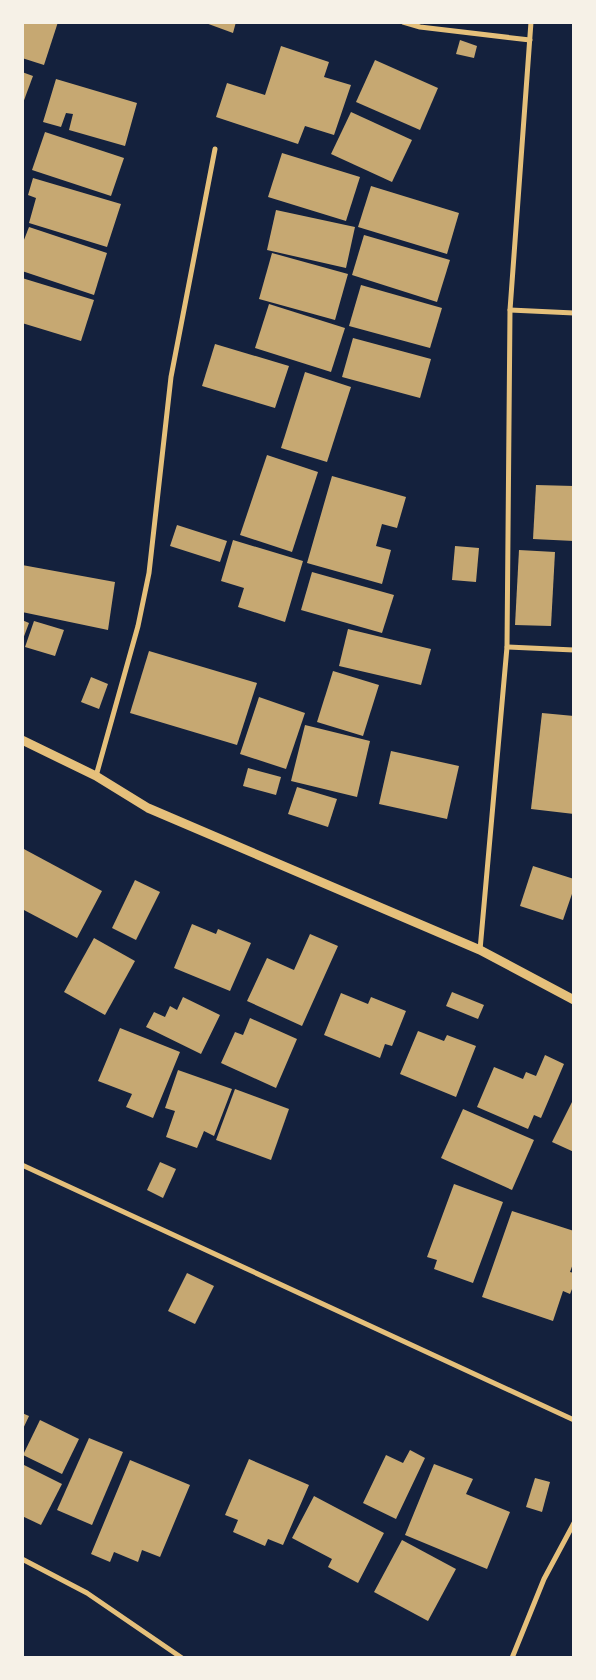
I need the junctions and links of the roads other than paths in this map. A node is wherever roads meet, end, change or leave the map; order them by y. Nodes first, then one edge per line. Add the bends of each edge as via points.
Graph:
1 (403, 22) edge
2 (531, 22) edge
3 (530, 40) junction
4 (215, 149) dead end
5 (510, 310) junction
6 (574, 313) edge
7 (507, 647) junction
8 (574, 650) edge
9 (22, 740) edge
10 (96, 776) junction
11 (480, 950) junction
12 (574, 1000) edge
13 (22, 1165) edge
14 (574, 1420) edge
15 (574, 1524) edge
16 (22, 1559) edge
17 (182, 1658) edge
18 (512, 1658) edge

1 - 3 street via 420,27
2 - 3 street
3 - 5 street
4 - 10 street via 171,376 149,572 138,626
5 - 6 street
5 - 7 street
7 - 8 street
7 - 11 street
9 - 10 street
10 - 11 street via 148,808
11 - 12 street
13 - 14 street
15 - 18 street via 544,1579
16 - 17 street via 87,1593

